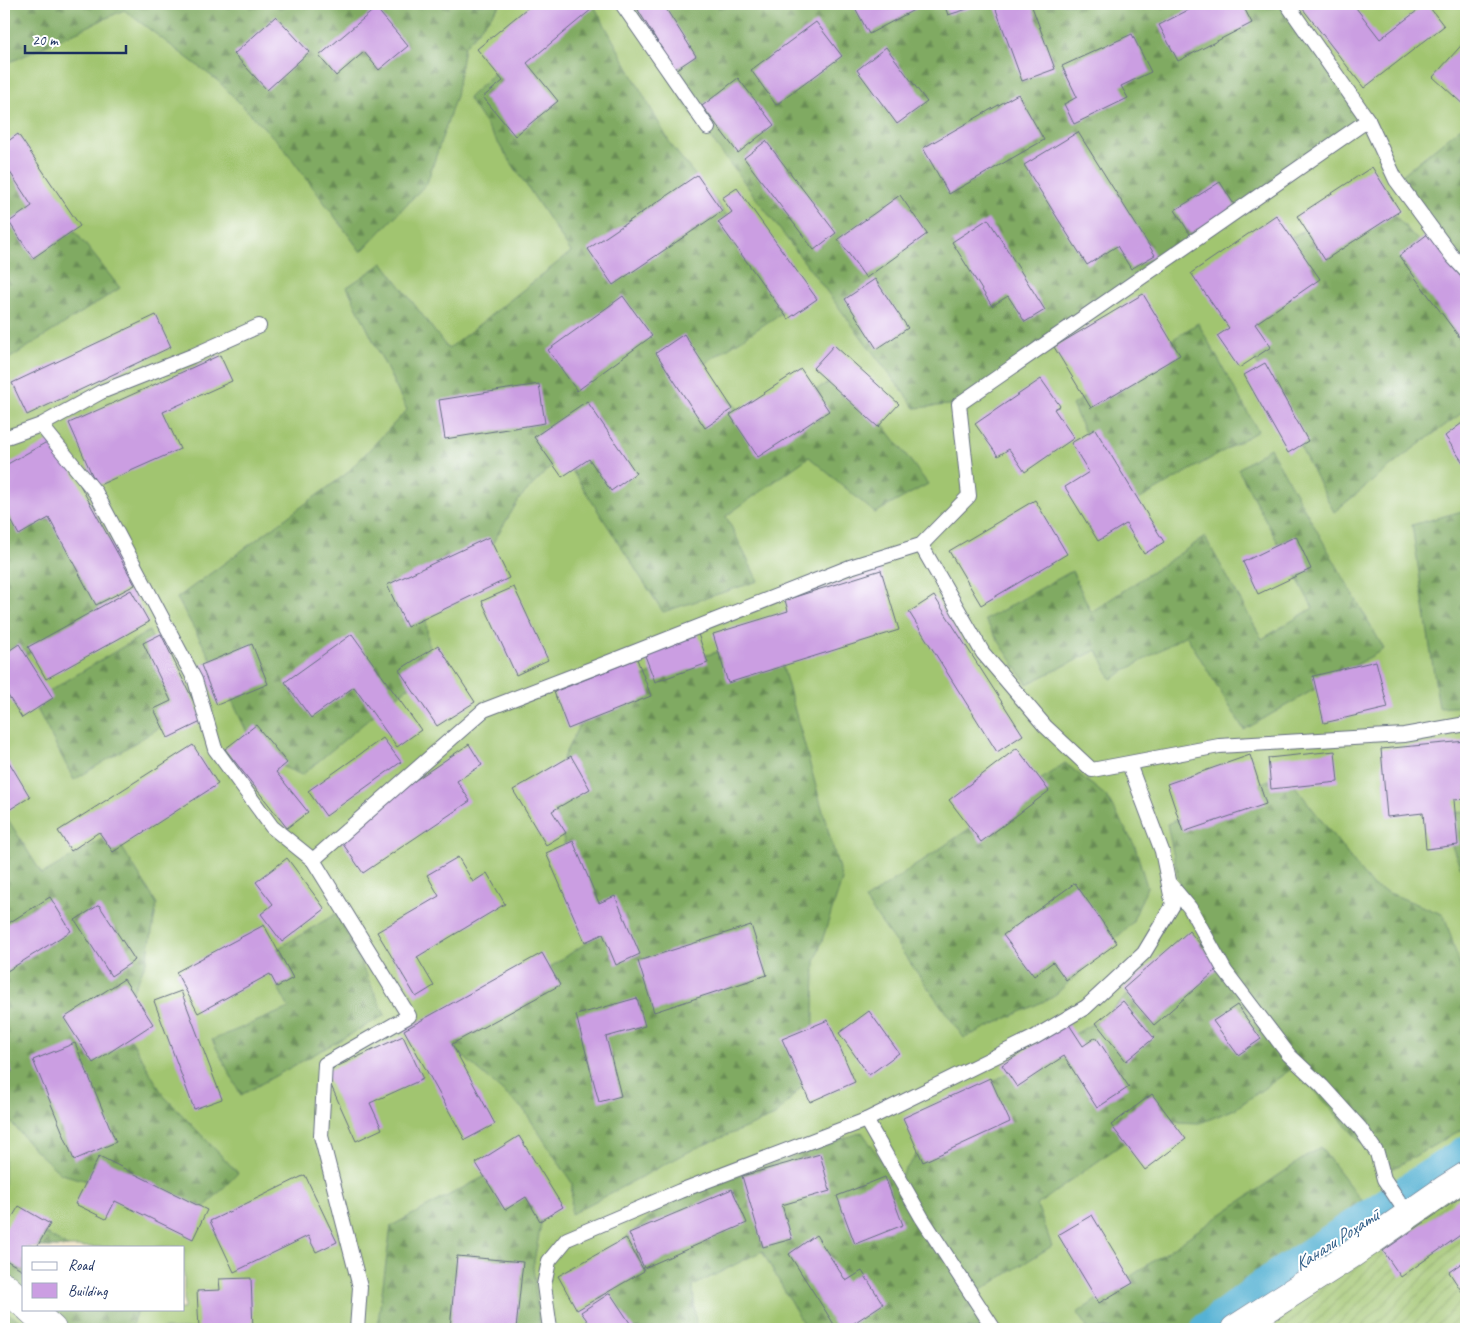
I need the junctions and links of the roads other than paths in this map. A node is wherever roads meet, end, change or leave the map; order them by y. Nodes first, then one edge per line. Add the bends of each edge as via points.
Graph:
1 (622, 4) edge
2 (1287, 4) edge
3 (1368, 120) junction
4 (708, 128) dead end
5 (1466, 271) edge
6 (258, 326) dead end
7 (41, 425) junction
8 (4, 438) edge
9 (921, 545) junction
10 (1466, 724) edge
11 (1129, 764) junction
12 (313, 860) junction
13 (1170, 884) junction
14 (866, 1120) junction
15 (1466, 1176) edge
16 (1406, 1208) junction
17 (4, 1286) edge
18 (22, 1302) edge
19 (31, 1310) edge
20 (52, 1329) edge
21 (357, 1329) edge
22 (550, 1329) edge
23 (994, 1329) edge
24 (1235, 1329) edge

1 - 4 lane
2 - 3 lane
3 - 5 lane via 1396,180
3 - 9 lane via 958,404 969,496
6 - 7 lane via 101,392
7 - 8 lane
7 - 12 lane via 96,493 195,680 215,748 272,827
9 - 11 lane via 983,653 1045,726 1092,770
9 - 12 lane via 840,570 484,710
10 - 11 lane via 1404,735 1219,746
11 - 13 lane via 1162,851
12 - 21 lane via 409,1016 325,1064 321,1136 360,1287
13 - 14 lane via 1173,904 1144,952 1086,1007 1036,1037
13 - 16 lane via 1190,908 1225,971 1289,1055 1360,1128 1377,1153 1384,1179
14 - 22 lane via 680,1191 567,1239 549,1261 544,1285
14 - 23 lane via 922,1218
15 - 16 street
16 - 24 street via 1352,1254
17 - 18 street
19 - 20 street

